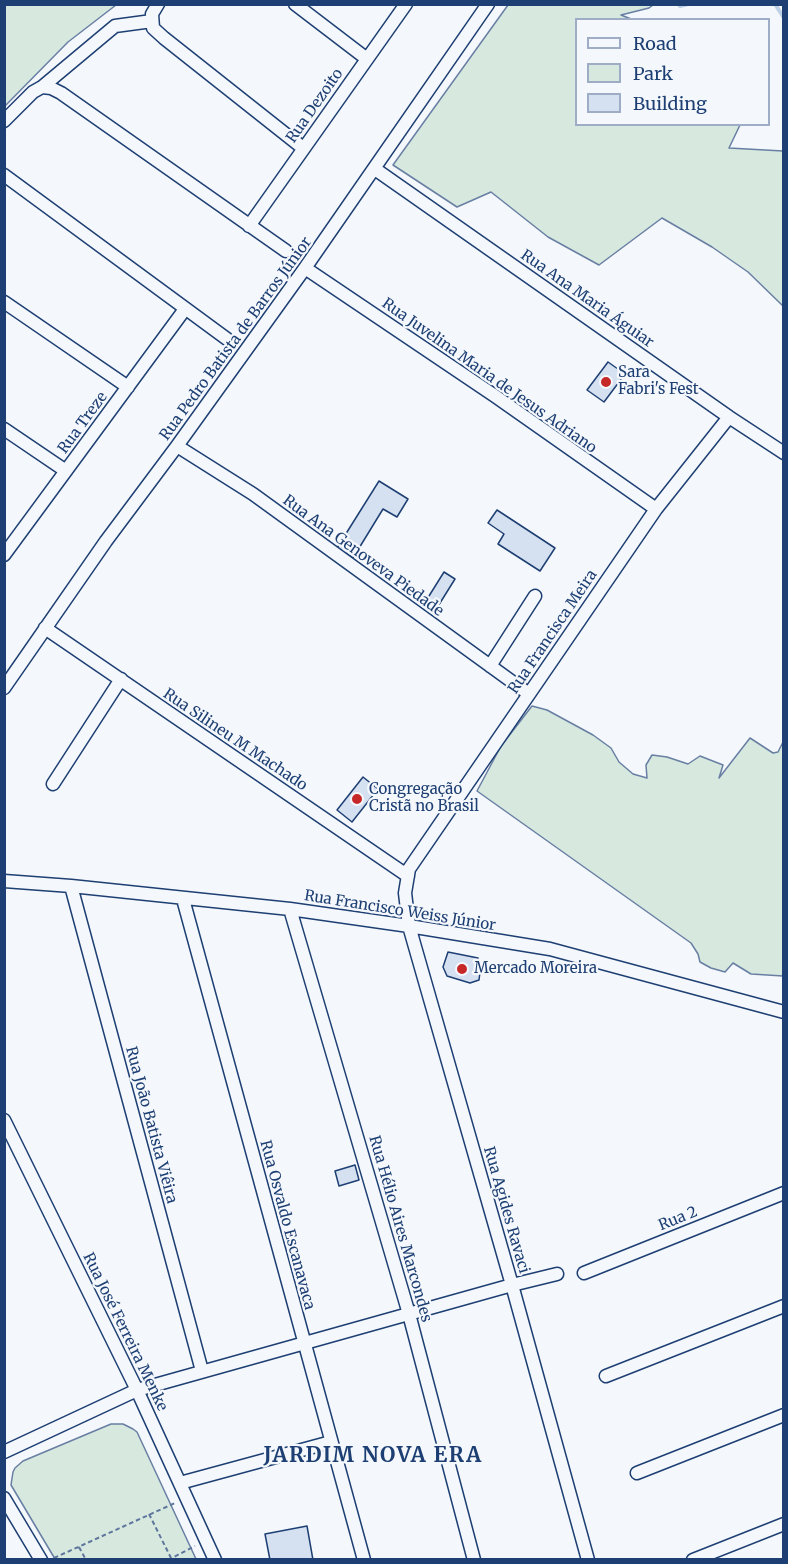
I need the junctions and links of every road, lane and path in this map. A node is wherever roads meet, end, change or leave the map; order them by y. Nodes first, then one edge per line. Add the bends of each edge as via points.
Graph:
1 (158, 4) edge
2 (295, 4) edge
3 (406, 4) edge
4 (488, 4) edge
5 (152, 21) junction
6 (367, 59) junction
7 (42, 87) junction
8 (4, 121) edge
9 (303, 148) junction
10 (375, 169) junction
11 (4, 175) edge
12 (249, 226) junction
13 (286, 251) dead end
14 (305, 268) junction
15 (4, 302) edge
16 (185, 309) junction
17 (227, 339) dead end
18 (128, 387) junction
19 (729, 417) junction
20 (4, 429) edge
21 (177, 446) junction
22 (783, 453) edge
23 (66, 471) junction
24 (656, 509) junction
25 (4, 555) edge
26 (535, 596) dead end
27 (45, 628) junction
28 (490, 666) junction
29 (121, 679) junction
30 (4, 688) edge
31 (529, 694) junction
32 (53, 784) dead end
33 (408, 872) junction
34 (4, 881) edge
35 (71, 886) junction
36 (183, 899) junction
37 (290, 909) junction
38 (409, 926) junction
39 (783, 1012) edge
40 (4, 1120) edge
41 (783, 1193) edge
42 (584, 1273) dead end
43 (557, 1274) dead end
44 (512, 1285) junction
45 (783, 1306) edge
46 (409, 1314) junction
47 (304, 1343) junction
48 (202, 1371) junction
49 (606, 1376) dead end
50 (137, 1390) junction
51 (783, 1415) edge
52 (331, 1443) junction
53 (4, 1452) edge
54 (637, 1473) dead end
55 (180, 1483) junction
56 (186, 1497) junction
57 (4, 1498) edge
58 (149, 1514) junction
59 (783, 1524) edge
60 (206, 1541) junction
61 (79, 1547) junction
62 (169, 1559) edge
63 (41, 1560) edge
64 (52, 1560) edge
65 (86, 1560) edge
66 (215, 1560) edge
67 (364, 1560) edge
68 (474, 1560) edge
69 (588, 1560) edge
70 (693, 1560) edge

1 - 5 street
2 - 6 street
3 - 6 street, Rua Dezoito
4 - 10 street, Rua Pedro Batista de Barros Júnior
5 - 7 street via 115,26
5 - 9 street via 153,28 164,38
6 - 9 street, Rua Dezoito
7 - 8 street
7 - 12 street via 61,93
9 - 12 street, Rua Dezoito
10 - 14 street, Rua Pedro Batista de Barros Júnior
10 - 19 street, Rua Ana Maria Águiar
11 - 16 street
12 - 13 street
14 - 21 street, Rua Pedro Batista de Barros Júnior
14 - 24 street, Rua Juvelina Maria de Jesus Adriano
15 - 18 street
16 - 17 street
16 - 18 street, Rua Treze
18 - 23 street, Rua Treze
19 - 22 street, Rua Ana Maria Águiar
19 - 24 street, Rua Francisca Meira
20 - 23 street
21 - 27 street, Rua Pedro Batista de Barros Júnior
21 - 28 street, Rua Ana Genoveva Piedade via 254,494
23 - 25 street, Rua Treze
24 - 31 street, Rua Francisca Meira
26 - 28 street
27 - 29 street, Rua Silineu M Machado
27 - 30 street, Rua Pedro Batista de Barros Júnior
28 - 31 street, Rua Ana Genoveva Piedade
29 - 32 street
29 - 33 street, Rua Silineu M Machado
31 - 33 street, Rua Francisca Meira
33 - 38 street, Rua Agides Ravaci via 405,892
34 - 35 street, Rua Francisco Weiss Júnior
35 - 36 street, Rua Francisco Weiss Júnior
35 - 48 street, Rua João Batista Viêira
36 - 37 street, Rua Francisco Weiss Júnior
36 - 47 street, Rua Osvaldo Escanavaca
37 - 38 street, Rua Francisco Weiss Júnior
37 - 46 street, Rua Hélio Aires Marcondes
38 - 39 street, Rua Francisco Weiss Júnior via 550,949
38 - 44 street, Rua Agides Ravaci
40 - 50 street, Rua José Ferreira Menke
41 - 42 street, Rua 2
43 - 44 street
44 - 46 street
44 - 69 street, Rua Agides Ravaci
45 - 49 street
46 - 47 street
46 - 68 street, Rua Hélio Aires Marcondes
47 - 48 street
47 - 52 street, Rua Osvaldo Escanavaca
48 - 50 street
50 - 53 street
50 - 55 street, Rua José Ferreira Menke
51 - 54 street
52 - 55 street
52 - 67 street, Rua Osvaldo Escanavaca
55 - 56 street, Rua José Ferreira Menke
56 - 58 path
56 - 60 street, Rua José Ferreira Menke
57 - 63 street
58 - 61 path
58 - 62 path
59 - 70 street
60 - 62 path
60 - 66 street, Rua José Ferreira Menke
61 - 64 path
61 - 65 path

